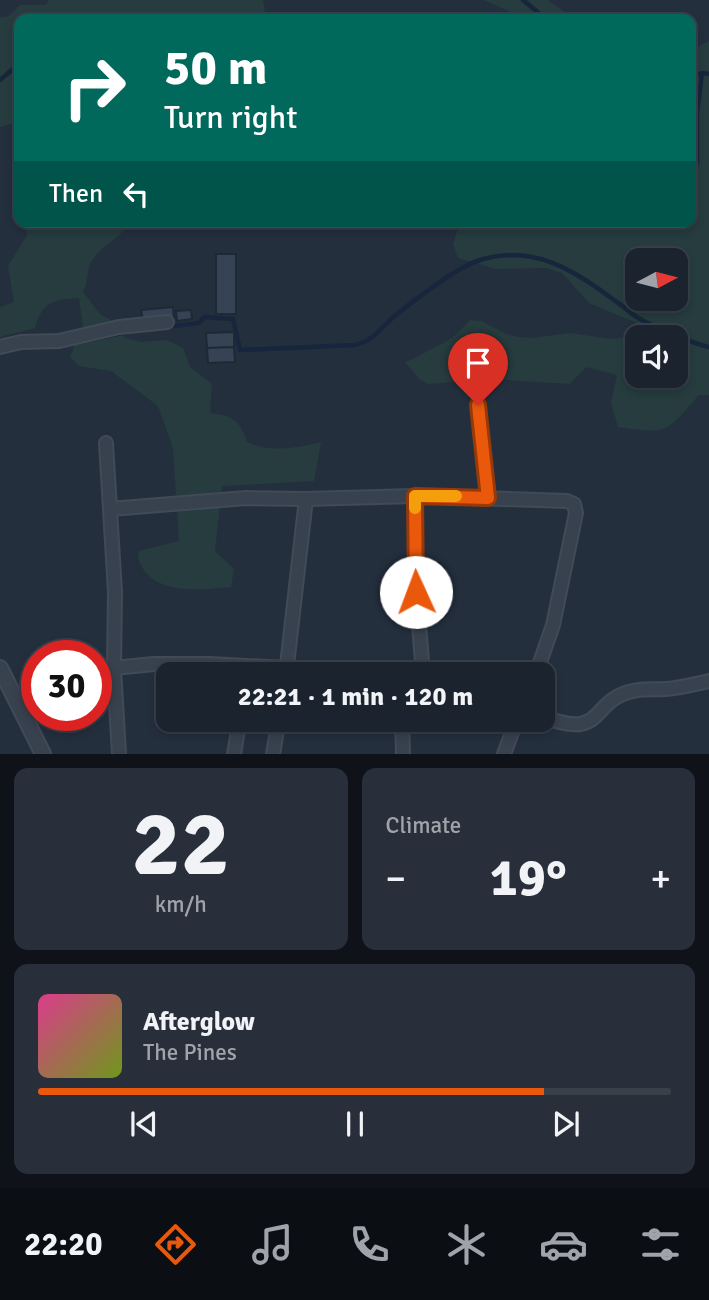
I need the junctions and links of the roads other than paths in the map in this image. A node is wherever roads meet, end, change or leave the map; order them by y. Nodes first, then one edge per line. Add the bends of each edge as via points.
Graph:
1 (167, 323) dead end
2 (0, 347) edge
3 (478, 405) dead end
4 (106, 443) dead end
5 (415, 496) junction
6 (488, 498) junction
7 (306, 499) junction
8 (110, 509) junction
9 (287, 662) edge
10 (422, 662) edge
11 (540, 662) edge
12 (156, 664) edge
13 (0, 667) edge
14 (114, 668) junction
15 (709, 681) edge
16 (555, 721) edge
17 (238, 732) edge
18 (277, 732) edge
19 (402, 732) edge
20 (512, 732) edge
21 (43, 754) edge
22 (119, 754) edge
23 (234, 754) edge
24 (273, 754) edge
25 (403, 754) edge
26 (504, 754) edge

1 - 2 street
3 - 6 street
4 - 8 street
5 - 6 street
5 - 7 street
5 - 10 street
6 - 11 street via 571,501 576,507 553,625
7 - 8 street via 246,498
7 - 9 street
8 - 14 street
12 - 14 street
13 - 21 street
14 - 22 street
15 - 16 street via 632,691 612,700 588,723
17 - 23 street
18 - 24 street
19 - 25 street
20 - 26 street

